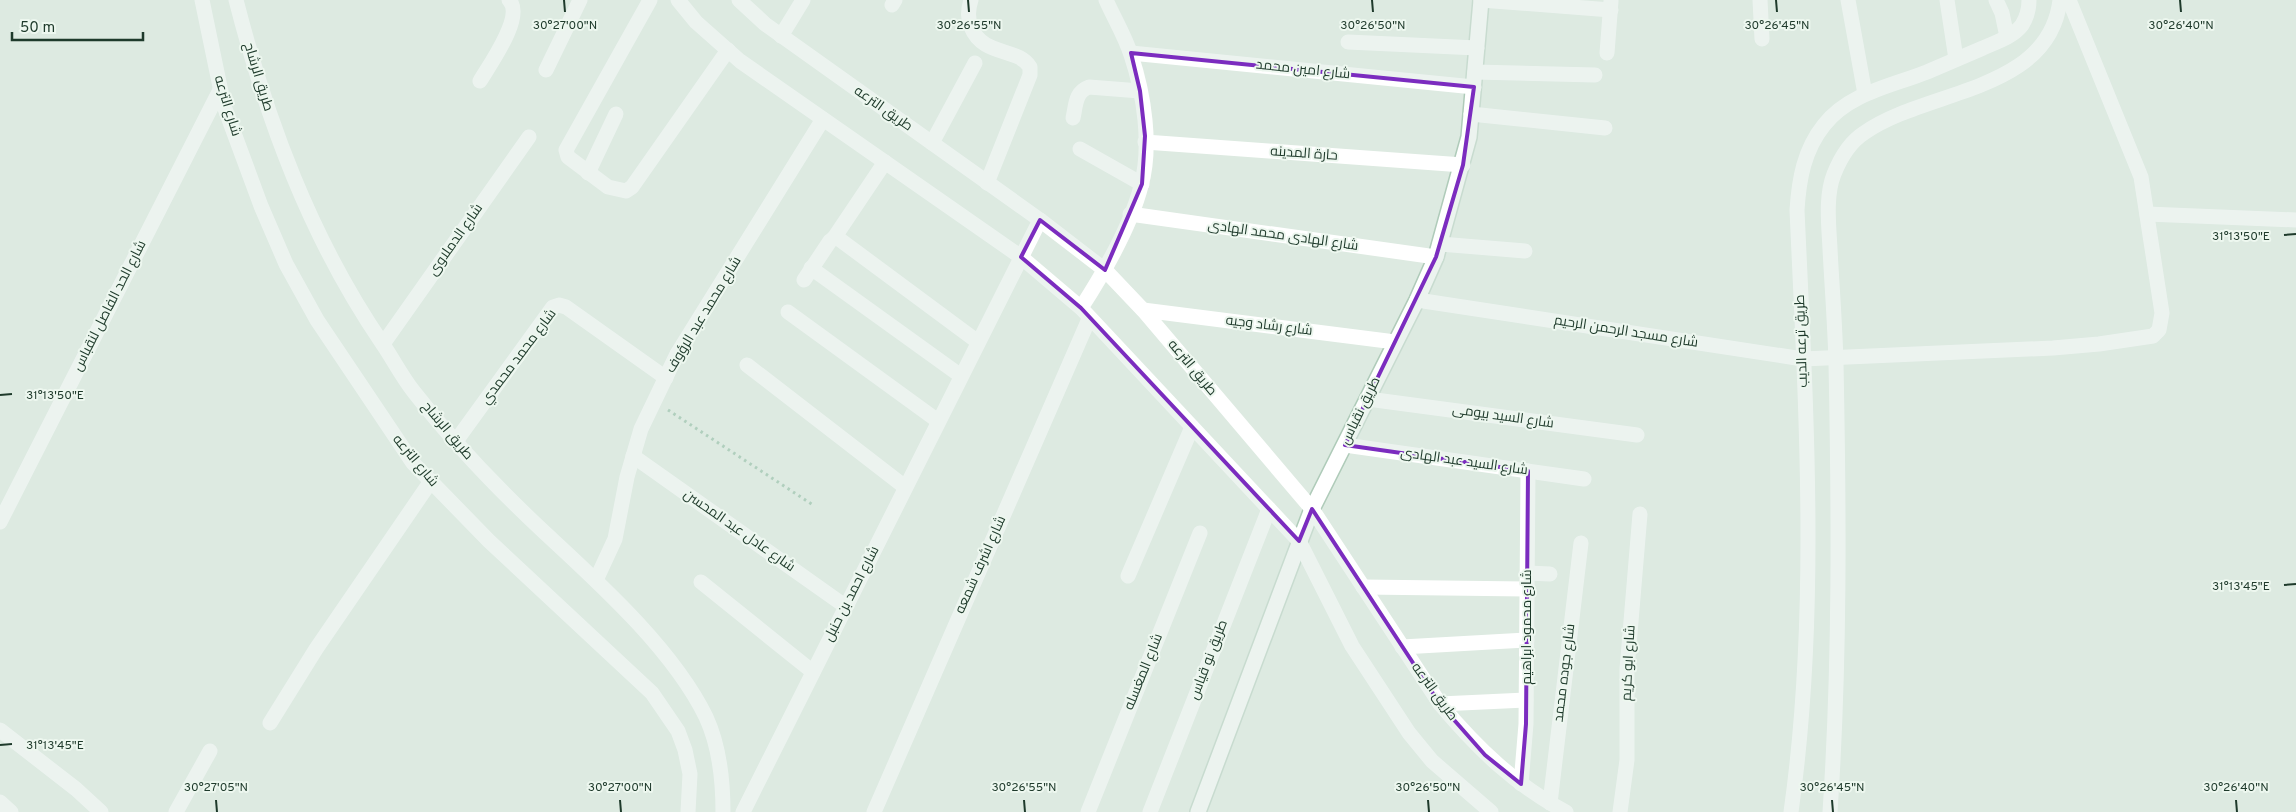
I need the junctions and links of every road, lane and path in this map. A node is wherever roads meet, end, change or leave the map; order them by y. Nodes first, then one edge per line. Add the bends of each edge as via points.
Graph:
1 (202, 0) edge
2 (236, 0) edge
3 (509, 0) edge
4 (580, 0) edge
5 (650, 0) edge
6 (678, 0) edge
7 (740, 0) edge
8 (803, 0) edge
9 (971, 0) edge
10 (1106, 0) edge
11 (1481, 0) edge
12 (1760, 0) edge
13 (1848, 0) edge
14 (1947, 0) edge
15 (1996, 0) edge
16 (2029, 0) edge
17 (2060, 0) edge
18 (2069, 0) edge
19 (1611, 5) edge
20 (781, 36) junction
21 (2007, 37) junction
22 (1762, 39) dead end
23 (1348, 42) dead end
24 (1478, 48) junction
25 (728, 50) junction
26 (1131, 54) junction
27 (1607, 54) dead end
28 (1956, 59) junction
29 (975, 63) dead end
30 (546, 70) dead end
31 (1595, 75) dead end
32 (1475, 79) junction
33 (480, 81) dead end
34 (220, 90) junction
35 (1140, 91) junction
36 (1865, 94) junction
37 (616, 114) dead end
38 (1471, 114) junction
39 (1073, 118) dead end
40 (823, 119) junction
41 (1605, 128) dead end
42 (529, 137) dead end
43 (1145, 142) junction
44 (932, 143) junction
45 (1080, 149) dead end
46 (884, 162) junction
47 (1463, 165) junction
48 (583, 169) junction
49 (987, 182) junction
50 (1142, 184) junction
51 (1130, 214) junction
52 (2147, 214) junction
53 (1040, 220) junction
54 (2296, 220) edge
55 (834, 238) junction
56 (1438, 251) junction
57 (1525, 251) dead end
58 (1021, 257) junction
59 (1105, 270) junction
60 (1417, 300) junction
61 (1143, 310) junction
62 (788, 312) dead end
63 (1085, 313) junction
64 (978, 342) junction
65 (1395, 342) junction
66 (383, 344) junction
67 (1807, 359) junction
68 (1833, 359) junction
69 (747, 365) dead end
70 (961, 376) junction
71 (666, 378) junction
72 (1368, 399) junction
73 (655, 401) junction
74 (938, 421) junction
75 (1192, 427) junction
76 (1637, 435) dead end
77 (456, 441) junction
78 (1345, 444) junction
79 (633, 456) junction
80 (1528, 471) junction
81 (1584, 479) dead end
82 (431, 482) junction
83 (905, 487) junction
84 (812, 505) dead end
85 (1269, 509) junction
86 (1312, 509) junction
87 (1640, 514) dead end
88 (0, 522) edge
89 (1200, 533) dead end
90 (1299, 541) junction
91 (1581, 543) dead end
92 (1527, 573) junction
93 (1550, 574) dead end
94 (1128, 576) dead end
95 (596, 580) junction
96 (701, 582) dead end
97 (1363, 587) junction
98 (1527, 588) junction
99 (846, 606) junction
100 (1527, 640) junction
101 (1402, 647) junction
102 (812, 672) junction
103 (1526, 700) junction
104 (1440, 704) junction
105 (270, 723) dead end
106 (0, 730) edge
107 (210, 751) dead end
108 (1521, 784) junction
109 (1550, 803) junction
110 (101, 812) edge
111 (176, 812) edge
112 (688, 812) edge
113 (723, 812) edge
114 (743, 812) edge
115 (874, 812) edge
116 (1088, 812) edge
117 (1150, 812) edge
118 (1198, 812) edge
119 (1491, 812) edge
120 (1566, 812) edge
121 (1620, 812) edge
122 (1791, 812) edge
123 (1830, 812) edge

1 - 34 street, شارع الترعه
2 - 66 street, طريق الرشاح via 255,73 279,142 316,229 360,312
3 - 33 street via 514,9 512,23
4 - 30 street
5 - 48 street via 566,150 568,157
6 - 25 street via 696,22
7 - 20 street, طريق الترعه
8 - 20 street
9 - 49 street via 968,19 975,35 983,44 1027,63 1030,75
10 - 26 street, شارع اشرف شمعه
11 - 19 street
11 - 24 street, طريق نقباس
12 - 22 street
13 - 36 street
14 - 28 street
15 - 21 street
16 - 21 street, طريق ترعه الديب via 2028,12 2021,26
17 - 68 street via 2058,16 2044,44 2022,66 1888,118 1862,134 1842,156 1832,178 1828,214
18 - 52 street via 2141,177
19 - 27 street
20 - 44 street, طريق الترعه
21 - 28 street, طريق ترعه الديب
23 - 24 street
24 - 32 street, طريق نقباس
25 - 40 street
25 - 48 street via 632,187 617,191
26 - 32 street, شارع امين محمد
26 - 35 street, شارع اشرف شمعه
28 - 36 street, طريق ترعه الديب
29 - 44 street
31 - 32 street, شارع امين محمد
32 - 38 street, طريق نقباس
34 - 82 street, شارع الترعه via 261,206 286,264 317,320 383,420 413,463
34 - 88 street, شارع الحد الفاصل لنقباس
35 - 39 street via 1083,89 1078,94
35 - 43 street, شارع اشرف شمعه
36 - 67 street, طريق ترعه الديب via 1824,124 1809,149 1799,179 1796,210
37 - 48 street
38 - 41 street
38 - 47 street, طريق نقباس
40 - 46 street
40 - 71 street, شارع محمد عبد الرؤوف
42 - 66 street, شارع الدملاوى
43 - 47 street, حارة المدينه
43 - 50 street, شارع اشرف شمعه
44 - 49 street, طريق الترعه
45 - 50 street
46 - 55 street
46 - 58 street
47 - 56 street, طريق نقباس
49 - 53 street, طريق الترعه
50 - 51 street, شارع اشرف شمعه
51 - 56 street, شارع الهادى محمد الهادى
51 - 59 street, شارع اشرف شمعه
52 - 54 street
52 - 68 street, شارع مسجد الرحمن الرحيم via 2162,313 2159,330 2153,336 2053,348
53 - 58 street, شارع احمد بن حنبل
53 - 59 street, طريق الترعه
55 - 64 street via 844,241
55 - 70 street via 808,274
56 - 57 street, شارع الهادى محمد الهادى
56 - 60 street, طريق نقباس
58 - 63 street
58 - 64 street, شارع احمد بن حنبل
59 - 61 street, طريق الترعه
59 - 63 street, شارع اشرف شمعه
60 - 65 street, طريق نقباس
60 - 67 street, شارع مسجد الرحمن الرحيم
61 - 65 street, شارع رشاد وجيه
61 - 86 street, طريق الترعه
62 - 74 street
63 - 75 street
63 - 115 street, شارع اشرف شمعه
64 - 70 street, شارع احمد بن حنبل
65 - 72 street, طريق نقباس
66 - 77 street, طريق الرشاح via 413,391
67 - 68 street, شارع مسجد الرحمن الرحيم
67 - 122 street, طريق ترعه الديب via 1806,646
68 - 123 street via 1840,540 1837,708
69 - 83 street
70 - 74 street, شارع احمد بن حنبل
71 - 73 street, شارع محمد عبد الرؤوف
71 - 77 street, شارع محمد محمدي via 559,305 553,307
72 - 76 street, شارع السيد بيومى
72 - 78 street, طريق نقباس
73 - 79 street, شارع محمد عبد الرؤوف via 641,429
73 - 84 path
74 - 83 street, شارع احمد بن حنبل
75 - 85 street
75 - 94 street
77 - 95 street, طريق الرشاح via 473,463
78 - 80 street, شارع السيد عبد الهادى
78 - 86 street, طريق نقباس
79 - 95 street, شارع محمد عبد الرؤوف via 614,540
79 - 99 street, شارع عادل عبد المحسن
80 - 81 street, شارع السيد عبد الهادى
80 - 92 street, شارع محمود ابراهيم
82 - 105 street via 316,649
82 - 112 street, شارع الترعه via 489,541 652,693 678,731 685,750 690,774
83 - 99 street, شارع احمد بن حنبل
85 - 90 street
85 - 117 street, طريق نو قياس
86 - 90 street, طريق نقباس
86 - 97 street, طريق الترعه
87 - 121 street, شارع ابو كريم via 1627,669 1627,760
89 - 116 street, شارع المغسله
90 - 118 street, طريق نقباس
90 - 119 street via 1352,646 1409,733 1432,761
91 - 109 street, شارع جوده محمد
92 - 93 street
92 - 98 street, شارع محمود ابراهيم
95 - 113 street, طريق الرشاح via 690,688 707,720 720,767
96 - 102 street
97 - 98 street
97 - 101 street, طريق الترعه
98 - 100 street, شارع محمود ابراهيم
99 - 102 street, شارع احمد بن حنبل
100 - 101 street
100 - 103 street, شارع محمود ابراهيم
101 - 104 street, طريق الترعه
102 - 114 street, شارع احمد بن حنبل
103 - 104 street
103 - 108 street, شارع محمود ابراهيم
104 - 108 street, طريق الترعه via 1485,755
106 - 110 street
107 - 111 street
108 - 109 street, طريق الترعه
109 - 120 street, طريق الترعه

